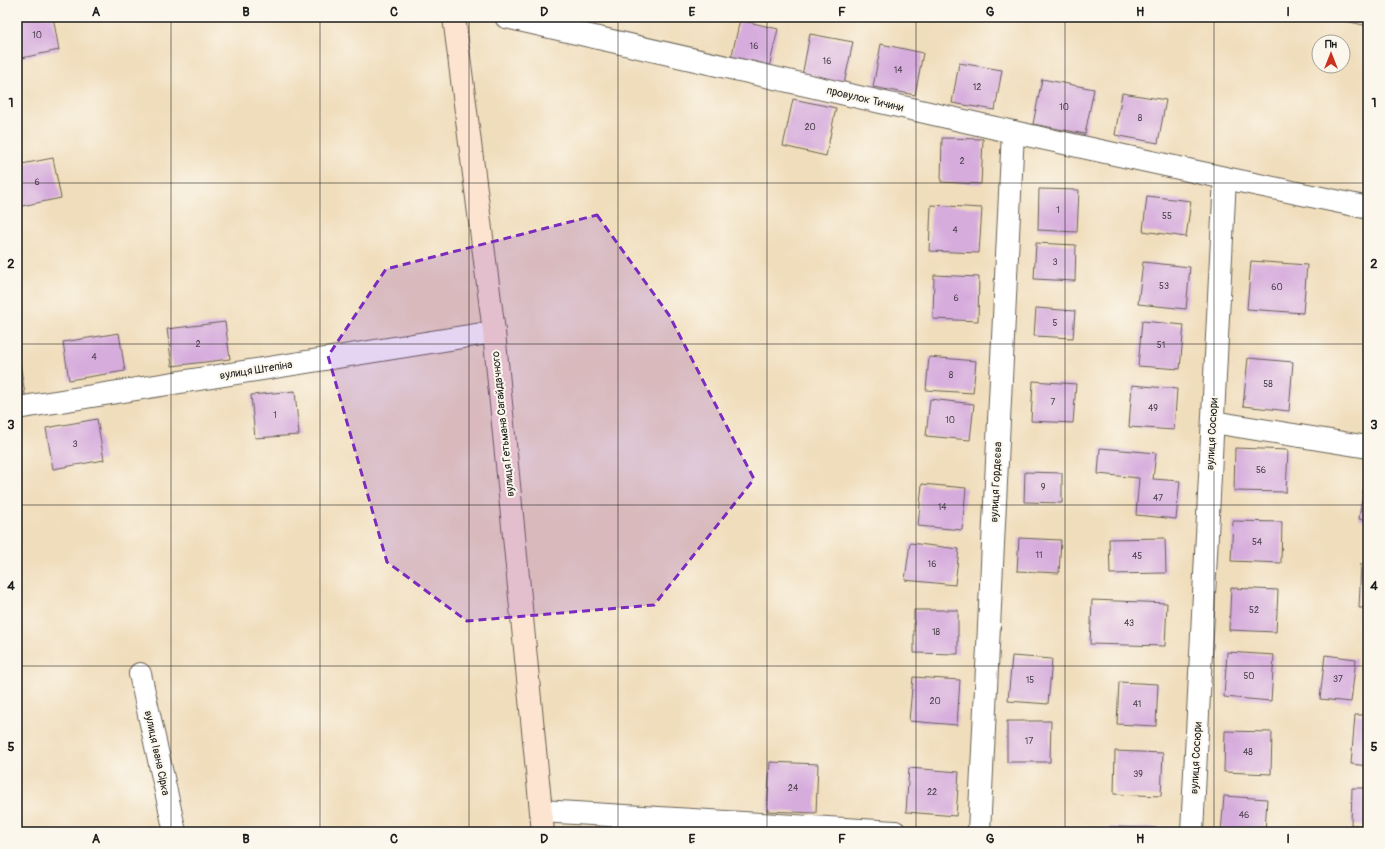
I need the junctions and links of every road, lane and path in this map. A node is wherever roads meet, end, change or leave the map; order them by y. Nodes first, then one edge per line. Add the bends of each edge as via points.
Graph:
1 (454, 17) edge
2 (506, 17) edge
3 (1014, 132) junction
4 (1225, 178) junction
5 (1364, 207) dead end
6 (494, 332) junction
7 (17, 408) edge
8 (1213, 422) junction
9 (1368, 448) edge
10 (140, 674) dead end
11 (541, 811) junction
12 (175, 832) edge
13 (543, 832) edge
14 (895, 832) edge
15 (979, 832) edge
16 (1192, 832) edge

1 - 6 main road, вулиця Гетьмана Сагайдачного
2 - 3 street, провулок Тичини
3 - 4 street, провулок Тичини
3 - 15 street, вулиця Гордєєва
4 - 5 street
4 - 8 street, вулиця Сосюри
6 - 7 street, вулиця Штепіна
6 - 11 main road, вулиця Гетьмана Сагайдачного
8 - 9 street
8 - 16 street, вулиця Сосюри
10 - 12 street, вулиця Івана Сірка
11 - 13 main road, вулиця Гетьмана Сагайдачного
11 - 14 street

